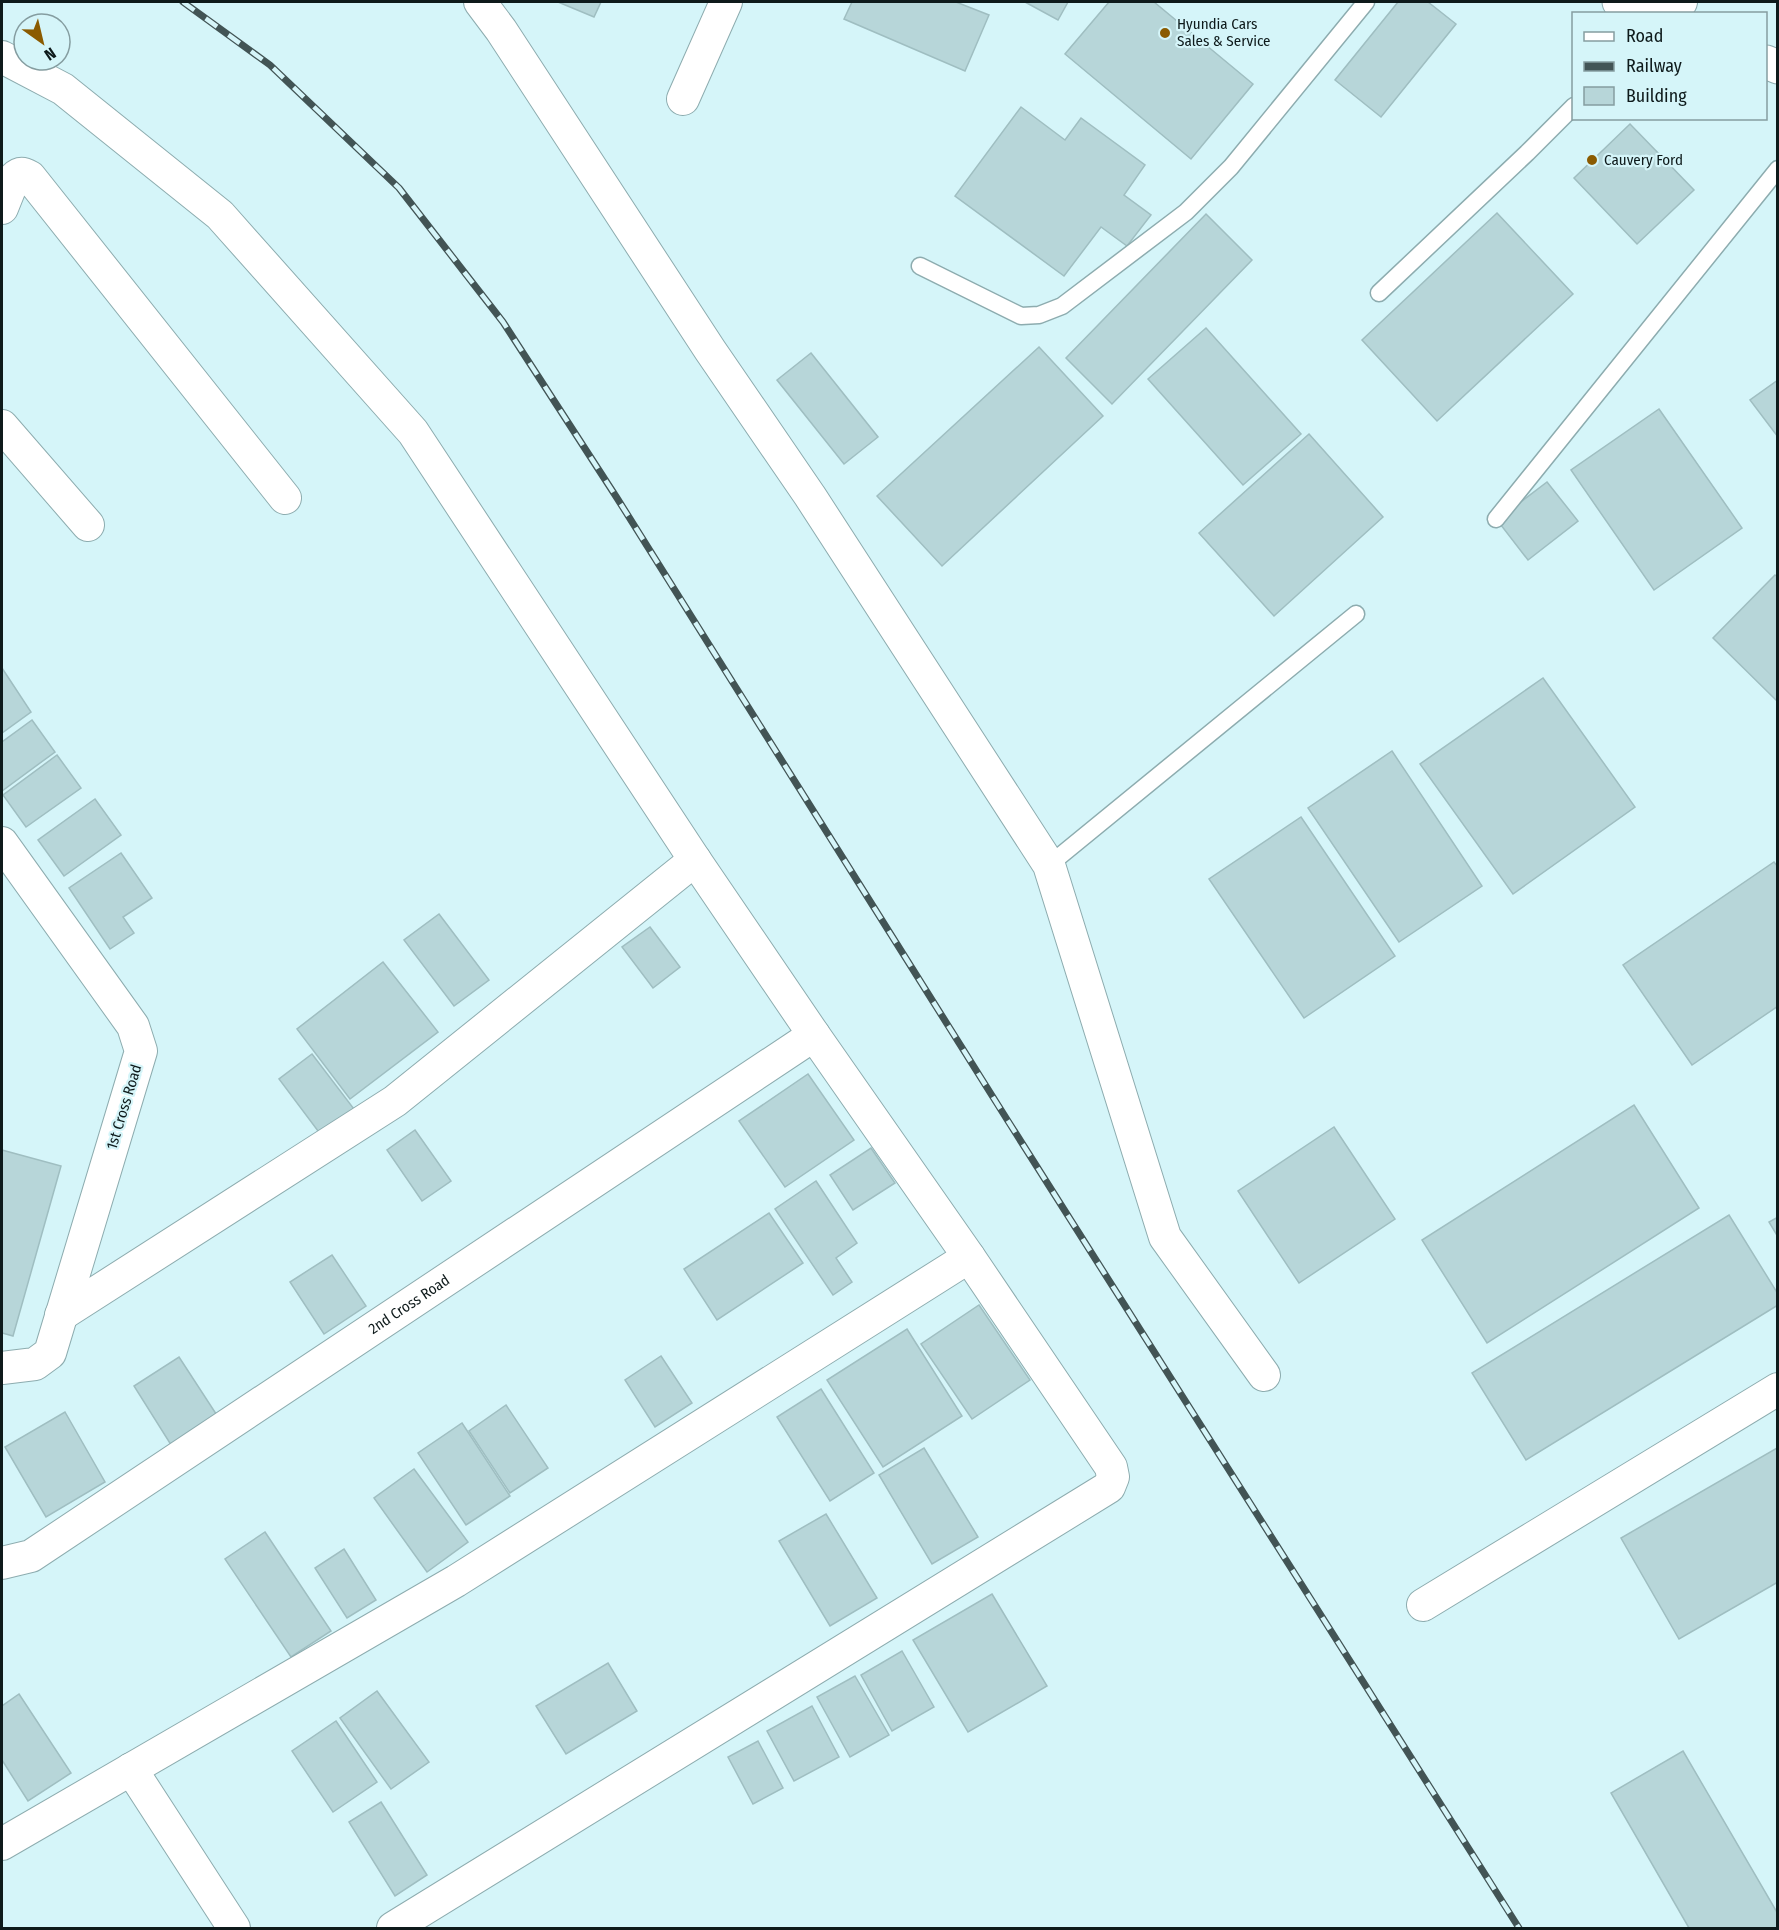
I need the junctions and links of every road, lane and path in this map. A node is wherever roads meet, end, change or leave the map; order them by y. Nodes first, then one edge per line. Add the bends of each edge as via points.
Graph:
1 (480, 2) edge
2 (726, 2) edge
3 (1366, 2) edge
4 (1619, 2) edge
5 (1680, 2) edge
6 (1642, 12) edge
7 (1668, 12) edge
8 (2, 57) edge
9 (683, 99) dead end
10 (1572, 108) edge
11 (1778, 169) edge
12 (2, 208) edge
13 (920, 266) dead end
14 (1379, 293) dead end
15 (2, 426) edge
16 (285, 498) dead end
17 (1496, 519) dead end
18 (87, 525) dead end
19 (1356, 614) dead end
20 (2, 843) edge
21 (695, 860) junction
22 (1049, 865) junction
23 (814, 1035) junction
24 (969, 1257) junction
25 (61, 1315) junction
26 (2, 1368) edge
27 (1264, 1375) dead end
28 (1778, 1389) edge
29 (2, 1563) edge
30 (1423, 1605) dead end
31 (131, 1769) junction
32 (2, 1844) edge
33 (234, 1929) edge
34 (393, 1929) edge

1 - 22 street via 810,496
2 - 9 street
3 - 13 lane via 1231,167 1186,212 1062,306 1039,315 1021,316
4 - 6 main road
5 - 7 street
8 - 21 street via 63,89 220,215 413,432
10 - 14 lane
11 - 17 lane
12 - 16 street via 14,178 23,173 30,177
15 - 18 street
19 - 22 lane
20 - 25 street, 1st Cross Road via 133,1026 141,1051
21 - 23 street
21 - 25 street via 395,1101
22 - 27 street via 1165,1237
23 - 24 street
23 - 29 street, 2nd Cross Road via 31,1556
24 - 31 street via 456,1581
24 - 34 street via 1111,1467 1109,1487
25 - 26 street, 1st Cross Road via 50,1353 44,1359 35,1364
28 - 30 street
31 - 32 street
31 - 33 street

